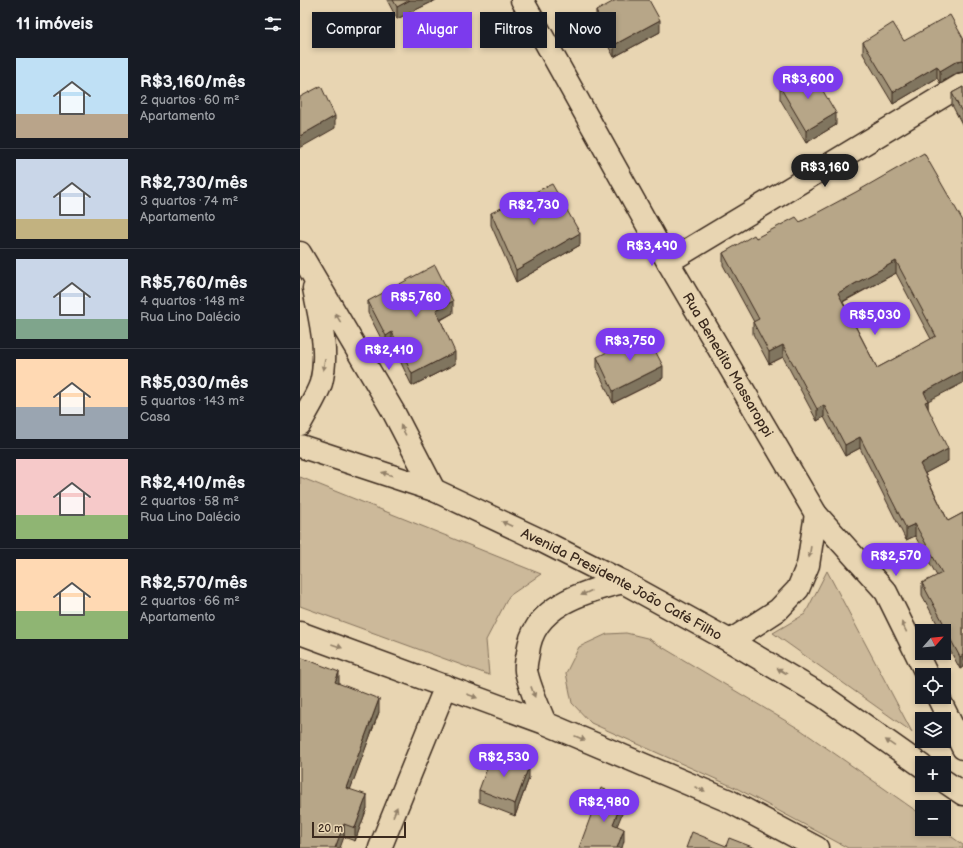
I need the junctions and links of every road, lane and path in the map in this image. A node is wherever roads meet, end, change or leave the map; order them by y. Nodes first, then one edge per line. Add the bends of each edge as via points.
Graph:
1 (522, 0) edge
2 (963, 84) edge
3 (305, 262) edge
4 (668, 262) junction
5 (300, 424) edge
6 (300, 446) edge
7 (434, 490) junction
8 (816, 514) junction
9 (623, 582) junction
10 (300, 633) edge
11 (730, 640) junction
12 (924, 668) edge
13 (446, 686) junction
14 (941, 704) edge
15 (544, 723) junction
16 (963, 748) edge
17 (915, 761) edge
18 (951, 786) edge
19 (963, 794) edge
20 (380, 848) edge
21 (817, 848) edge

1 - 4 street, Rua Benedito Massaroppi
2 - 4 street
3 -> 5 street via 323,333 325,358 320,384
7 -> 3 street via 393,411
4 - 8 street, Rua Benedito Massaroppi
7 -> 6 street, Avenida Presidente João Café Filho
9 -> 7 street, Avenida Presidente João Café Filho
8 -> 11 street via 808,565 798,590 778,610
12 -> 8 street, Rua Benedito Massaroppi via 886,592
9 - 11 street, Avenida Presidente João Café Filho
9 -> 15 street via 596,588 557,606 543,617 535,628 528,646 526,669
10 -> 13 street
17 -> 11 street, Avenida Presidente João Café Filho via 823,696
13 -> 15 street
20 -> 13 street
14 - 16 street
15 -> 21 street via 729,801
18 - 19 street

